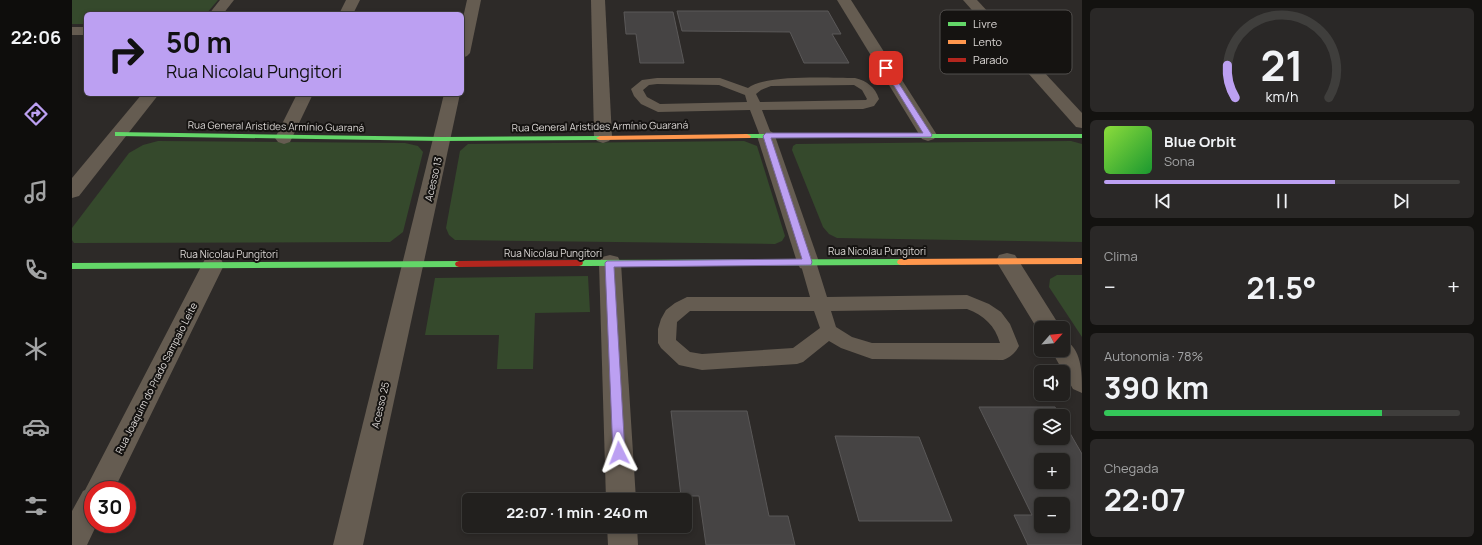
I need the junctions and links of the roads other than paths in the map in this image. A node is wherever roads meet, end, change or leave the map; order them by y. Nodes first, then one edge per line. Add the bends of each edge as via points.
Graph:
1 (227, 0) edge
2 (353, 0) edge
3 (474, 0) edge
4 (598, 0) edge
5 (844, 0) edge
6 (970, 0) edge
7 (979, 10) edge
8 (218, 12) edge
9 (347, 12) edge
10 (464, 44) edge
11 (1037, 74) edge
12 (750, 93) junction
13 (149, 96) edge
14 (304, 96) edge
15 (452, 96) edge
16 (755, 106) junction
17 (1082, 123) edge
18 (118, 134) junction
19 (928, 135) junction
20 (766, 136) junction
21 (1082, 136) edge
22 (603, 137) junction
23 (284, 138) junction
24 (442, 139) junction
25 (72, 191) edge
26 (1082, 261) edge
27 (808, 262) junction
28 (1007, 262) junction
29 (610, 263) junction
30 (413, 264) junction
31 (212, 265) junction
32 (72, 266) edge
33 (820, 304) junction
34 (1045, 321) edge
35 (829, 331) junction
36 (1067, 357) edge
37 (1082, 381) edge
38 (104, 481) edge
39 (621, 493) edge
40 (84, 519) edge
41 (622, 533) edge
42 (72, 542) edge
43 (348, 545) edge
44 (623, 545) edge

1 - 8 street
2 - 9 street
3 - 10 street
4 - 22 street
5 - 19 street
6 - 7 street
11 - 17 street
12 - 16 lane
12 - 16 lane via 720,82 657,81 646,82 637,89 639,97 658,108
12 - 16 lane via 757,87 770,83 855,81 864,84 873,99 863,106
13 - 18 street
14 - 23 street
15 - 24 street, Acesso 13
16 - 20 lane
18 - 23 street, Rua General Aristides Armínio Guaraná
18 - 25 street
19 - 20 street, Rua General Aristides Armínio Guaraná
19 - 21 street, Rua General Aristides Armínio Guaraná
20 - 22 street, Rua General Aristides Armínio Guaraná
20 - 27 street
22 - 24 street, Rua General Aristides Armínio Guaraná
23 - 24 street, Rua General Aristides Armínio Guaraná
24 - 30 street, Acesso 13
26 - 28 street, Rua Nicolau Pungitori
27 - 28 street, Rua Nicolau Pungitori
27 - 29 street, Rua Nicolau Pungitori
27 - 33 lane
28 - 34 street
29 - 30 street, Rua Nicolau Pungitori
29 - 39 street
30 - 31 street, Rua Nicolau Pungitori
30 - 43 street, Acesso 25
31 - 32 street, Rua Nicolau Pungitori
31 - 38 street, Rua Joaquim do Prado Sampaio Leite
33 - 35 lane
33 - 35 lane via 687,304 674,312 666,327 667,343 685,359 702,362 797,356
33 - 35 lane via 967,302 981,306 993,314 1005,330 1010,346 1003,352 872,351 847,343
36 - 37 street
40 - 42 street
41 - 44 street

